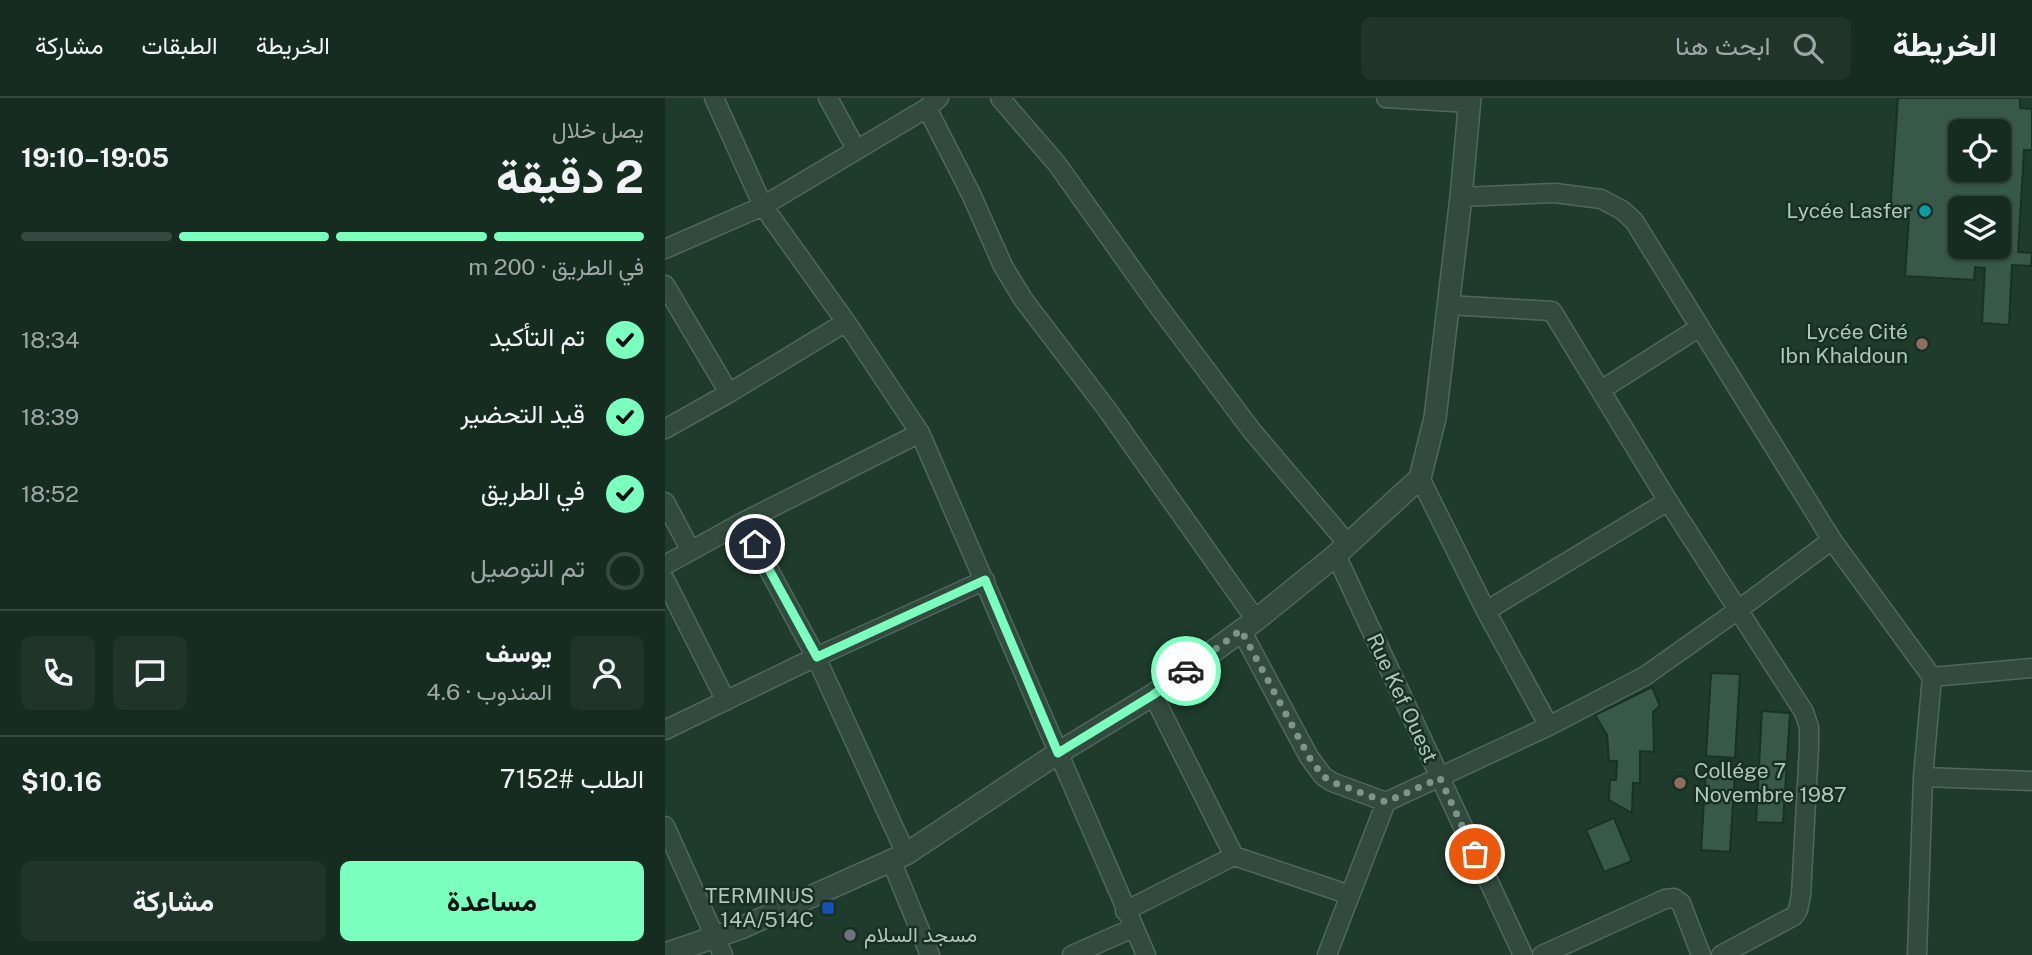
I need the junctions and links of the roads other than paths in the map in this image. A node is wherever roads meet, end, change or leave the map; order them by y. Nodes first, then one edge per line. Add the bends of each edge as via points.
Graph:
1 (714, 98) edge
2 (828, 98) edge
3 (1000, 98) edge
4 (1385, 98) edge
5 (1469, 101) edge
6 (933, 103) edge
7 (856, 149) junction
8 (1461, 197) junction
9 (763, 206) junction
10 (665, 249) edge
11 (665, 285) edge
12 (1448, 305) junction
13 (846, 322) junction
14 (1700, 327) junction
15 (1601, 390) junction
16 (729, 393) junction
17 (665, 429) edge
18 (920, 433) junction
19 (1420, 478) junction
20 (1668, 501) junction
21 (665, 502) edge
22 (743, 522) junction
23 (1832, 540) junction
24 (1342, 550) junction
25 (691, 551) junction
26 (665, 565) edge
27 (665, 580) edge
28 (985, 580) junction
29 (1738, 610) junction
30 (1486, 611) junction
31 (1248, 625) junction
32 (817, 657) junction
33 (2032, 668) edge
34 (1932, 677) junction
35 (1153, 695) junction
36 (726, 701) junction
37 (1549, 726) junction
38 (665, 730) edge
39 (1058, 753) junction
40 (1923, 777) junction
41 (1440, 778) junction
42 (2032, 781) edge
43 (1386, 802) junction
44 (665, 826) edge
45 (1234, 856) junction
46 (898, 857) junction
47 (1350, 895) junction
48 (1125, 911) junction
49 (1133, 928) junction
50 (719, 946) edge
51 (665, 954) edge
52 (930, 955) edge
53 (1072, 955) edge
54 (1146, 955) edge
55 (1327, 955) edge
56 (1523, 955) edge
57 (1542, 955) edge
58 (1700, 955) edge
59 (1721, 955) edge
60 (1917, 955) edge

1 - 9 street
2 - 7 street
3 - 24 street, Rue Kef Ouest via 1057,164
4 - 5 street
5 - 8 street
6 - 7 street
6 - 31 street via 1003,266 1106,408
7 - 9 street
8 - 12 street
8 - 14 street via 1555,193 1601,199 1622,210 1634,221
9 - 10 street
9 - 13 street
11 - 16 street
12 - 15 street via 1552,310
12 - 19 street via 1435,418
13 - 16 street
13 - 18 street
14 - 15 street
14 - 23 street
15 - 20 street
16 - 17 street
18 - 22 street
18 - 28 street
19 - 24 street
19 - 30 street
20 - 29 street
20 - 30 street
21 - 25 street
22 - 25 street
22 - 32 street
23 - 29 street
23 - 34 street
24 - 31 street
24 - 41 street, Rue Kef Ouest
25 - 26 street
27 - 36 street
28 - 32 street
28 - 39 street
29 - 37 street via 1645,676
29 - 59 street via 1804,712 1809,747 1798,910
30 - 37 street
31 - 35 street
31 - 43 street via 1309,757 1323,776
32 - 36 street
32 - 46 street
33 - 34 street
34 - 40 street
35 - 39 street
35 - 45 street
36 - 38 street
37 - 41 street
39 - 46 street
39 - 48 street
40 - 42 street
40 - 60 street
41 - 43 street
41 - 56 street, Rue Kef Ouest
43 - 47 street
44 - 50 street
45 - 47 street
45 - 48 street
46 - 50 street via 741,928
46 - 52 street
47 - 55 street
48 - 49 street
49 - 53 street
49 - 54 street
50 - 51 street
57 - 58 street via 1674,898 1681,903

